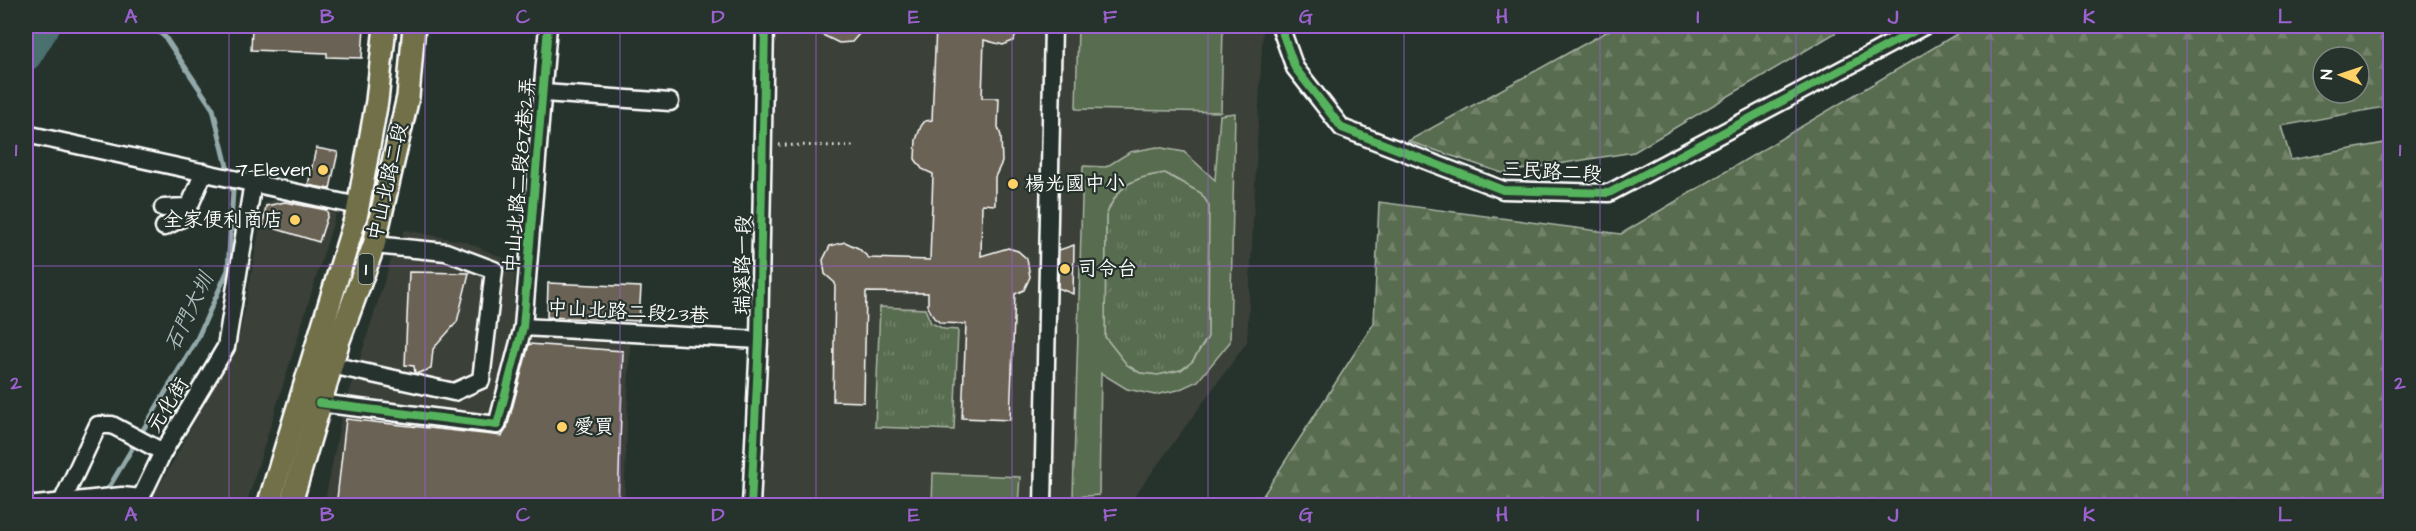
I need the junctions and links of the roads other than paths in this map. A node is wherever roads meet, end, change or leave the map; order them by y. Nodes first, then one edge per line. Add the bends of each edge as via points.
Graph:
1 (385, 26) edge
2 (414, 26) edge
3 (548, 26) edge
4 (765, 26) edge
5 (1053, 26) edge
6 (1280, 26) edge
7 (1924, 26) edge
8 (544, 93) junction
9 (670, 102) dead end
10 (26, 134) edge
11 (207, 173) junction
12 (249, 185) junction
13 (358, 206) junction
14 (189, 207) junction
15 (163, 208) dead end
16 (164, 227) dead end
17 (374, 245) junction
18 (523, 327) junction
19 (759, 340) junction
20 (331, 365) junction
21 (319, 403) junction
22 (156, 449) junction
23 (62, 502) junction
24 (140, 502) edge
25 (26, 506) edge
26 (268, 506) edge
27 (290, 506) edge
28 (752, 506) edge
29 (1043, 506) edge

1 - 13 main road, 中山北路二段 / 1 via 377,101
2 - 17 main road, 中山北路二段 / 1 via 408,98
3 - 8 street, 中山北路二段87巷2弄
4 - 19 street, 瑞溪路一段
5 - 29 street
6 - 7 street, 三民路二段 via 1295,68 1342,128 1503,190 1609,193
8 - 9 street
8 - 18 street, 中山北路二段87巷2弄
10 - 11 street
11 - 12 street
11 - 14 street
12 - 13 street
12 - 22 street, 元化街 via 248,224 226,347
13 - 26 main road, 中山北路二段 / 1
14 - 15 street
14 - 16 street via 186,216
17 - 20 main road, 中山北路二段 / 1
17 - 20 street via 446,252 494,270 481,381 454,392
18 - 19 street, 中山北路二段23巷
18 - 21 street, 中山北路二段23巷 via 497,425
19 - 28 street, 瑞溪路一段
20 - 21 main road, 中山北路二段 / 1
21 - 27 main road, 中山北路二段 / 1
22 - 23 street via 112,425 99,425
22 - 24 street, 元化街
23 - 24 street, 元化街 via 122,496
23 - 25 street, 元化街

